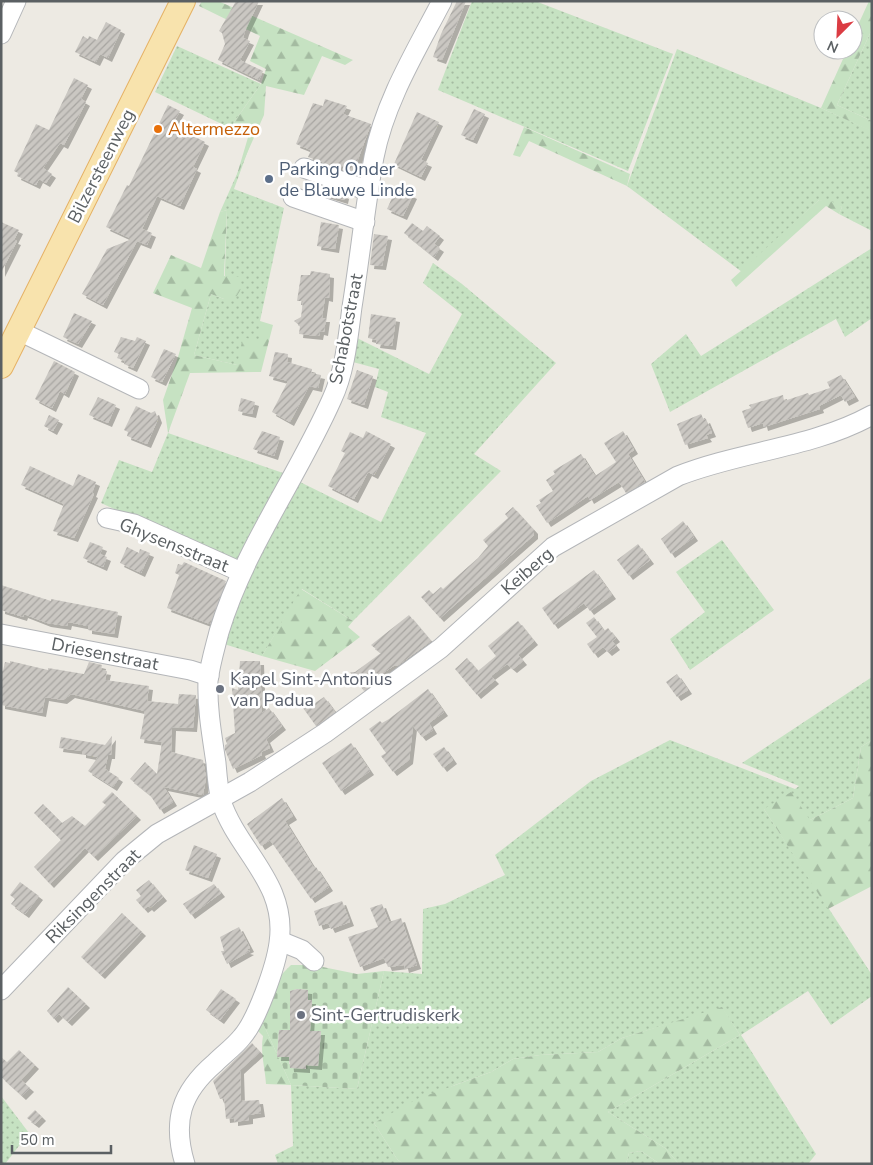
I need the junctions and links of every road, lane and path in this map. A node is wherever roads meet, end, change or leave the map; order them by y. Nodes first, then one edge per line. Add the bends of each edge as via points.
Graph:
1 (16, 1) edge
2 (184, 1) edge
3 (442, 1) edge
4 (1, 34) edge
5 (304, 168) dead end
6 (370, 190) junction
7 (293, 197) dead end
8 (365, 222) junction
9 (19, 330) junction
10 (1, 366) edge
11 (139, 389) dead end
12 (872, 415) edge
13 (107, 518) dead end
14 (242, 572) junction
15 (1, 634) edge
16 (209, 676) junction
17 (221, 799) junction
18 (280, 940) junction
19 (314, 961) dead end
20 (1, 990) edge
21 (185, 1164) edge

1 - 4 street
2 - 9 main road, Bilzersteenweg
3 - 6 street, Schabotstraat via 406,69 385,118
5 - 6 street
6 - 8 street, Schabotstraat
7 - 8 street
8 - 14 street, Schabotstraat via 347,343 333,398
9 - 10 main road, Bilzersteenweg
9 - 11 street
12 - 17 street, Keiberg via 811,439 697,468 553,547 441,648 325,733
13 - 14 street, Ghysensstraat via 134,524
14 - 16 street, Schabotstraat via 224,616
15 - 16 street, Driesenstraat
16 - 17 street, Schabotstraat via 209,713
17 - 18 street, Schabotstraat via 230,820 273,890 280,918
17 - 20 street, Riksingenstraat via 158,834 124,860
18 - 19 street via 302,950
18 - 21 street, Schabotstraat via 249,1028 202,1074 184,1100 178,1126

